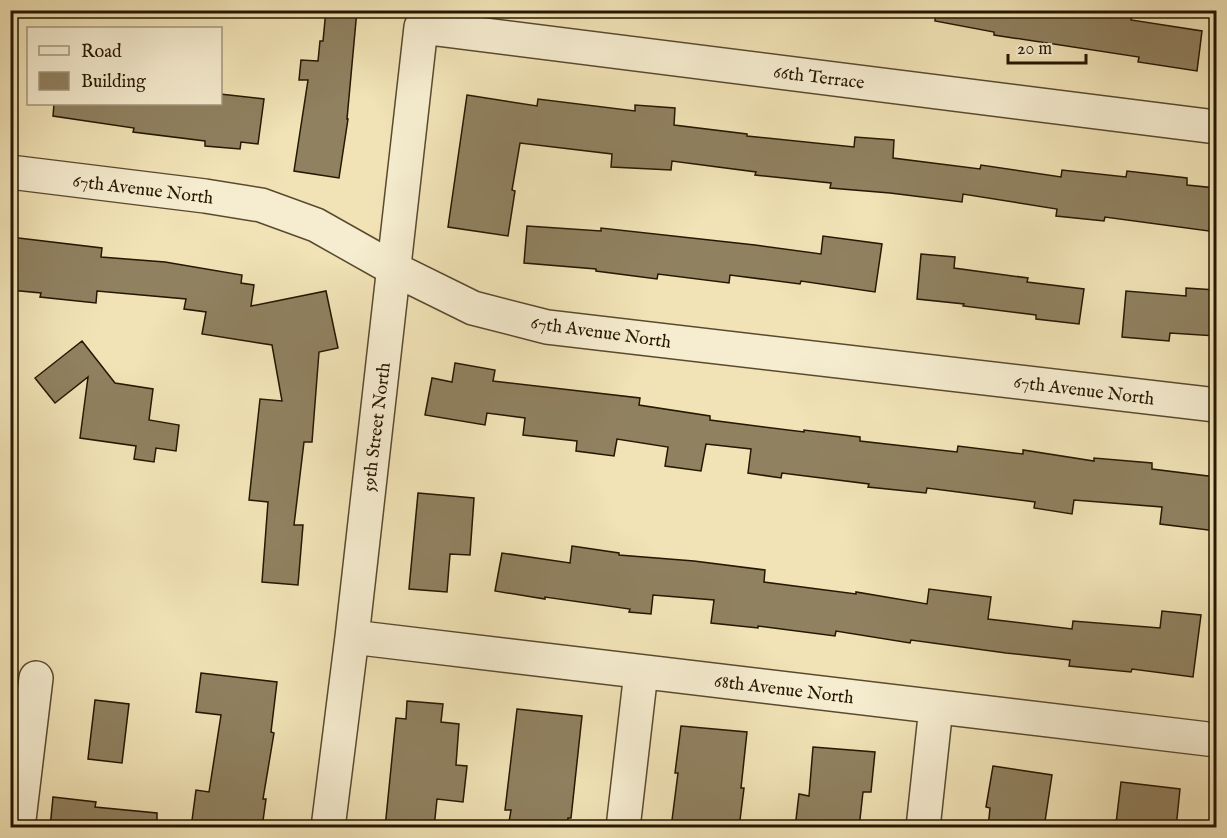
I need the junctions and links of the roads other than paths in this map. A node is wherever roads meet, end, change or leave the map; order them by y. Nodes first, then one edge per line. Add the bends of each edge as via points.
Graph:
1 (421, 27) joint
2 (1216, 127) edge
3 (10, 172) edge
4 (394, 269) junction
5 (1216, 405) edge
6 (352, 637) junction
7 (641, 672) junction
8 (36, 678) dead end
9 (936, 707) junction
10 (1216, 740) edge
11 (18, 828) edge
12 (328, 828) edge
13 (623, 828) edge
14 (923, 828) edge

1 - 2 street, 66th Terrace
1 - 4 street, 59th Street North
3 - 4 street, 67th Avenue North via 261,205 316,225
4 - 5 street, 67th Avenue North via 473,308 548,327
4 - 6 street, 59th Street North
6 - 7 street, 68th Avenue North
6 - 12 street, 59th Street North
7 - 9 street, 68th Avenue North
7 - 13 street
8 - 11 street
9 - 10 street, 68th Avenue North
9 - 14 street

